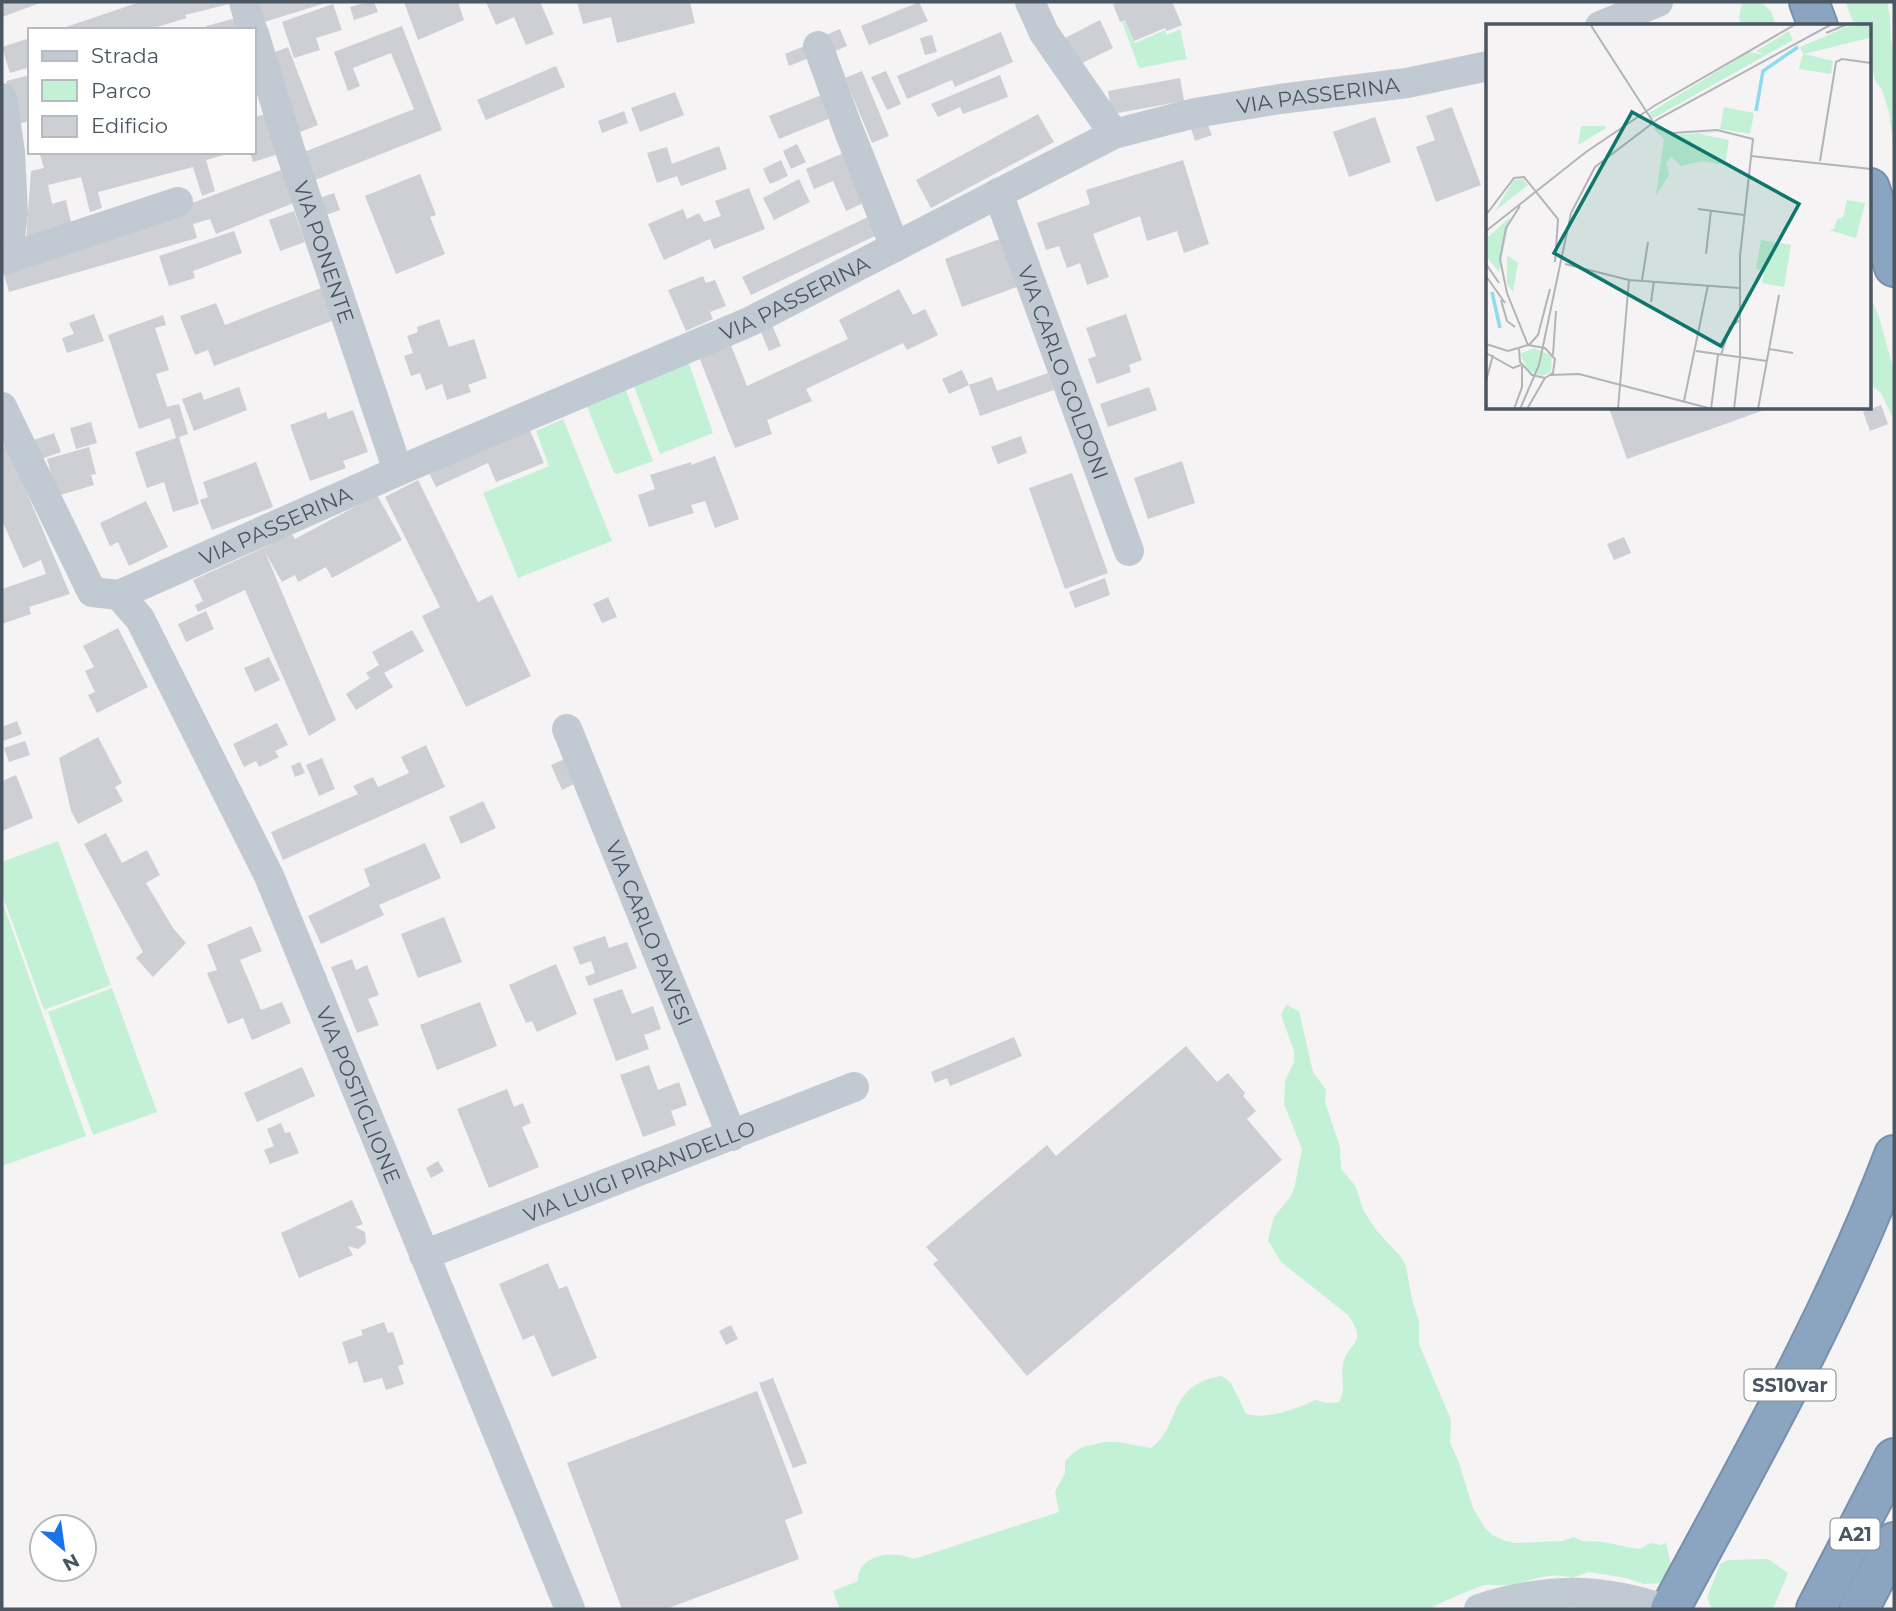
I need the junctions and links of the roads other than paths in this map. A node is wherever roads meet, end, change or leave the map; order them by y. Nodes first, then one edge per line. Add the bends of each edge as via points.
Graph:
1 (244, 2) edge
2 (1030, 2) edge
3 (1658, 2) edge
4 (1605, 24) edge
5 (252, 28) edge
6 (256, 42) edge
7 (818, 46) dead end
8 (1486, 66) edge
9 (2, 98) edge
10 (1114, 134) junction
11 (1871, 191) edge
12 (999, 193) junction
13 (178, 202) dead end
14 (895, 247) junction
15 (2, 252) edge
16 (2, 260) edge
17 (1894, 267) edge
18 (2, 407) edge
19 (398, 471) junction
20 (1129, 551) dead end
21 (119, 595) junction
22 (567, 729) dead end
23 (854, 1087) dead end
24 (733, 1136) junction
25 (1894, 1154) edge
26 (424, 1255) junction
27 (1894, 1458) edge
28 (1894, 1542) edge
29 (570, 1609) edge
30 (1479, 1609) edge
31 (1663, 1609) edge
32 (1670, 1609) edge
33 (1816, 1609) edge
34 (1859, 1609) edge

1 - 5 street, VIA PONENTE
2 - 10 street via 1044,33
3 - 4 street
6 - 19 street, VIA PONENTE
7 - 14 street
8 - 10 street, VIA PASSERINA via 1407,83 1195,113
9 - 15 street via 12,213 9,244
10 - 12 street, VIA PASSERINA
11 - 17 highway
12 - 14 street, VIA PASSERINA
12 - 20 street, VIA CARLO GOLDONI
13 - 16 street
14 - 19 street, VIA PASSERINA via 749,322
18 - 21 street via 92,592
19 - 21 street, VIA PASSERINA
21 - 26 street, VIA POSTIGLIONE via 140,619 269,876
22 - 24 street, VIA CARLO PAVESI
23 - 24 street, VIA LUIGI PIRANDELLO
24 - 26 street, VIA LUIGI PIRANDELLO
25 - 32 highway, SS10var via 1848,1268
26 - 29 street, VIA POSTIGLIONE
27 - 33 highway, A21
28 - 34 highway, A21
30 - 31 street via 1509,1599 1566,1592 1631,1599

